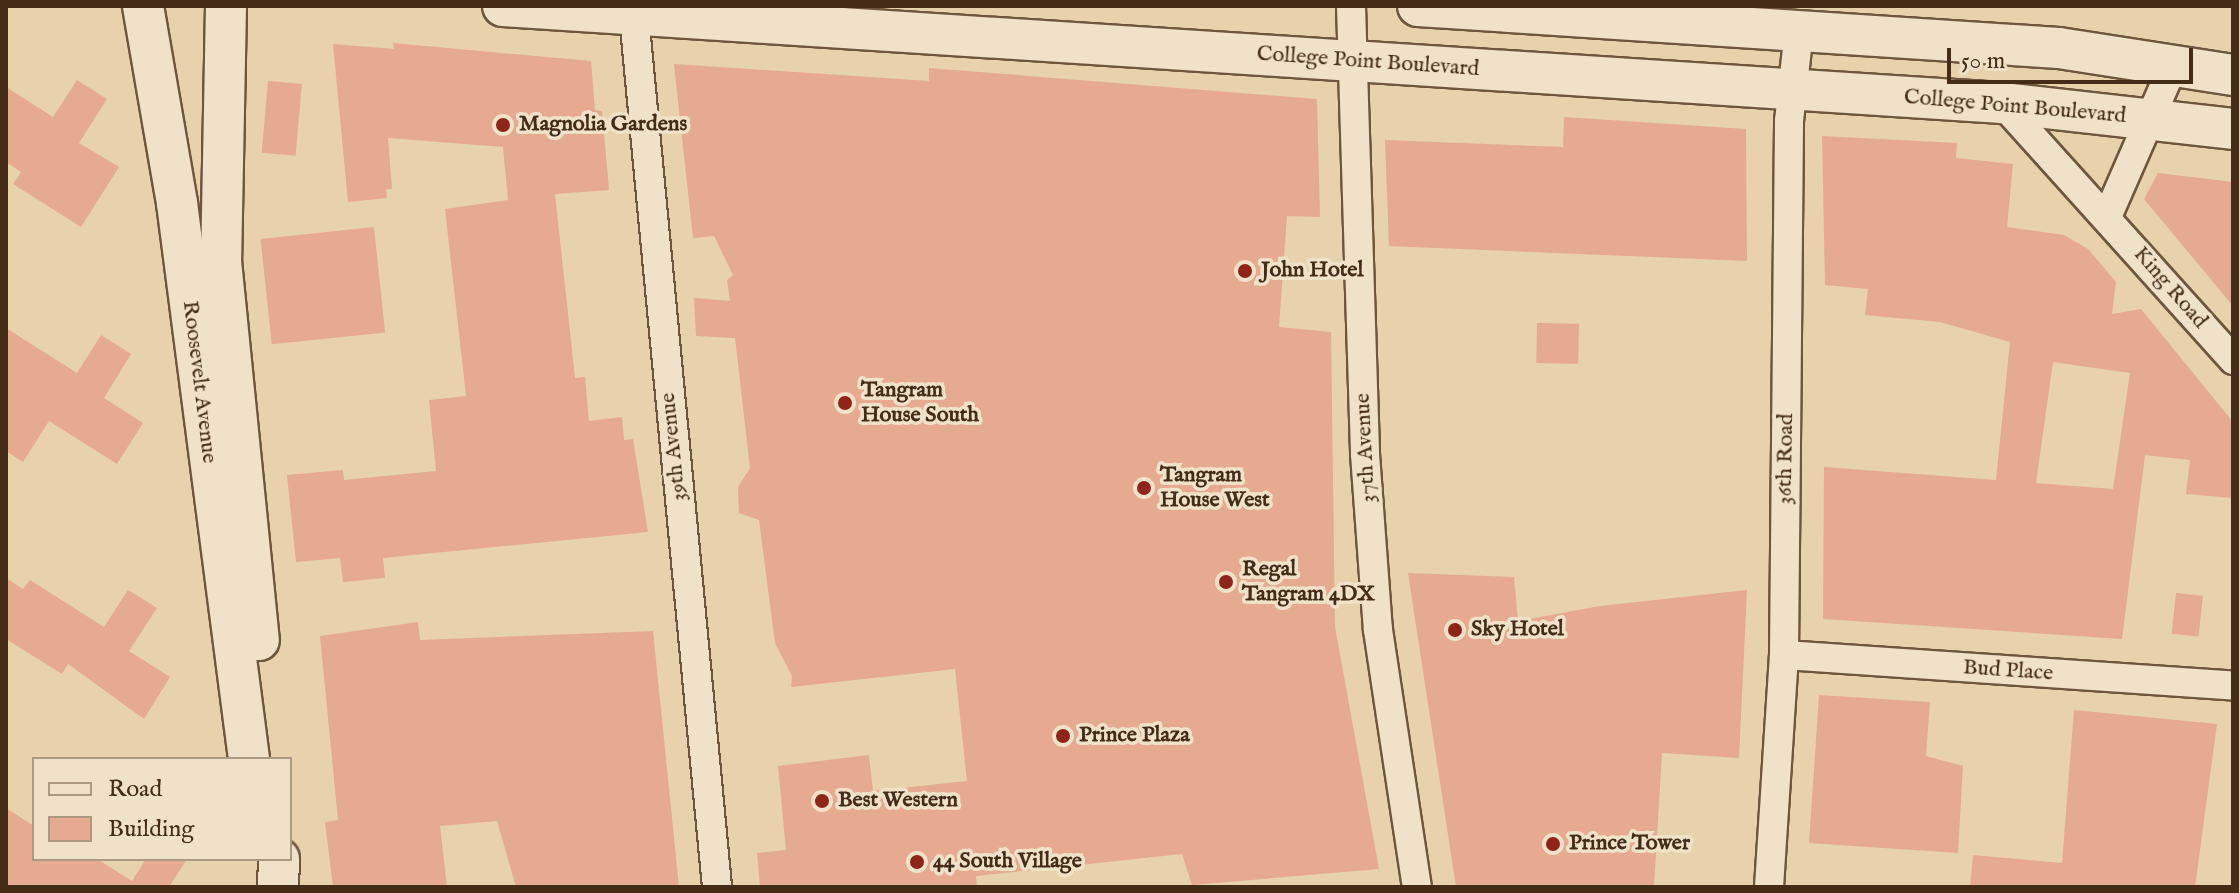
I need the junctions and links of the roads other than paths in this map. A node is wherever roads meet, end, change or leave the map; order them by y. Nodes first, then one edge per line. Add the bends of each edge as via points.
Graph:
1 (143, 6) edge
2 (226, 6) edge
3 (503, 6) edge
4 (1351, 6) edge
5 (1418, 6) edge
6 (634, 10) edge
7 (1799, 31) junction
8 (1350, 61) junction
9 (2173, 66) junction
10 (2233, 75) edge
11 (1793, 90) junction
12 (2002, 103) junction
13 (2149, 119) junction
14 (2233, 129) edge
15 (2107, 217) junction
16 (2233, 360) edge
17 (1784, 655) junction
18 (2233, 686) edge
19 (249, 757) edge
20 (270, 757) edge
21 (717, 887) edge
22 (1417, 887) edge
23 (1769, 887) edge

1 - 19 main road, Roosevelt Avenue via 177,203
2 - 20 main road, Roosevelt Avenue via 221,261
3 - 6 main road, College Point Boulevard
4 - 8 street, 37th Avenue
5 - 7 main road
6 - 8 main road, College Point Boulevard
6 - 21 street, 39th Avenue
7 - 9 main road via 2059,48
7 - 11 street, 36th Road
8 - 11 main road, College Point Boulevard
8 - 22 street, 37th Avenue via 1365,454 1378,630
9 - 10 main road
9 - 13 street
11 - 12 main road, College Point Boulevard
11 - 17 street, 36th Road
12 - 13 main road, College Point Boulevard
12 - 15 street, King Road
13 - 14 main road, College Point Boulevard
13 - 15 street
15 - 16 street, King Road
17 - 18 street, Bud Place
17 - 23 street, 36th Road

